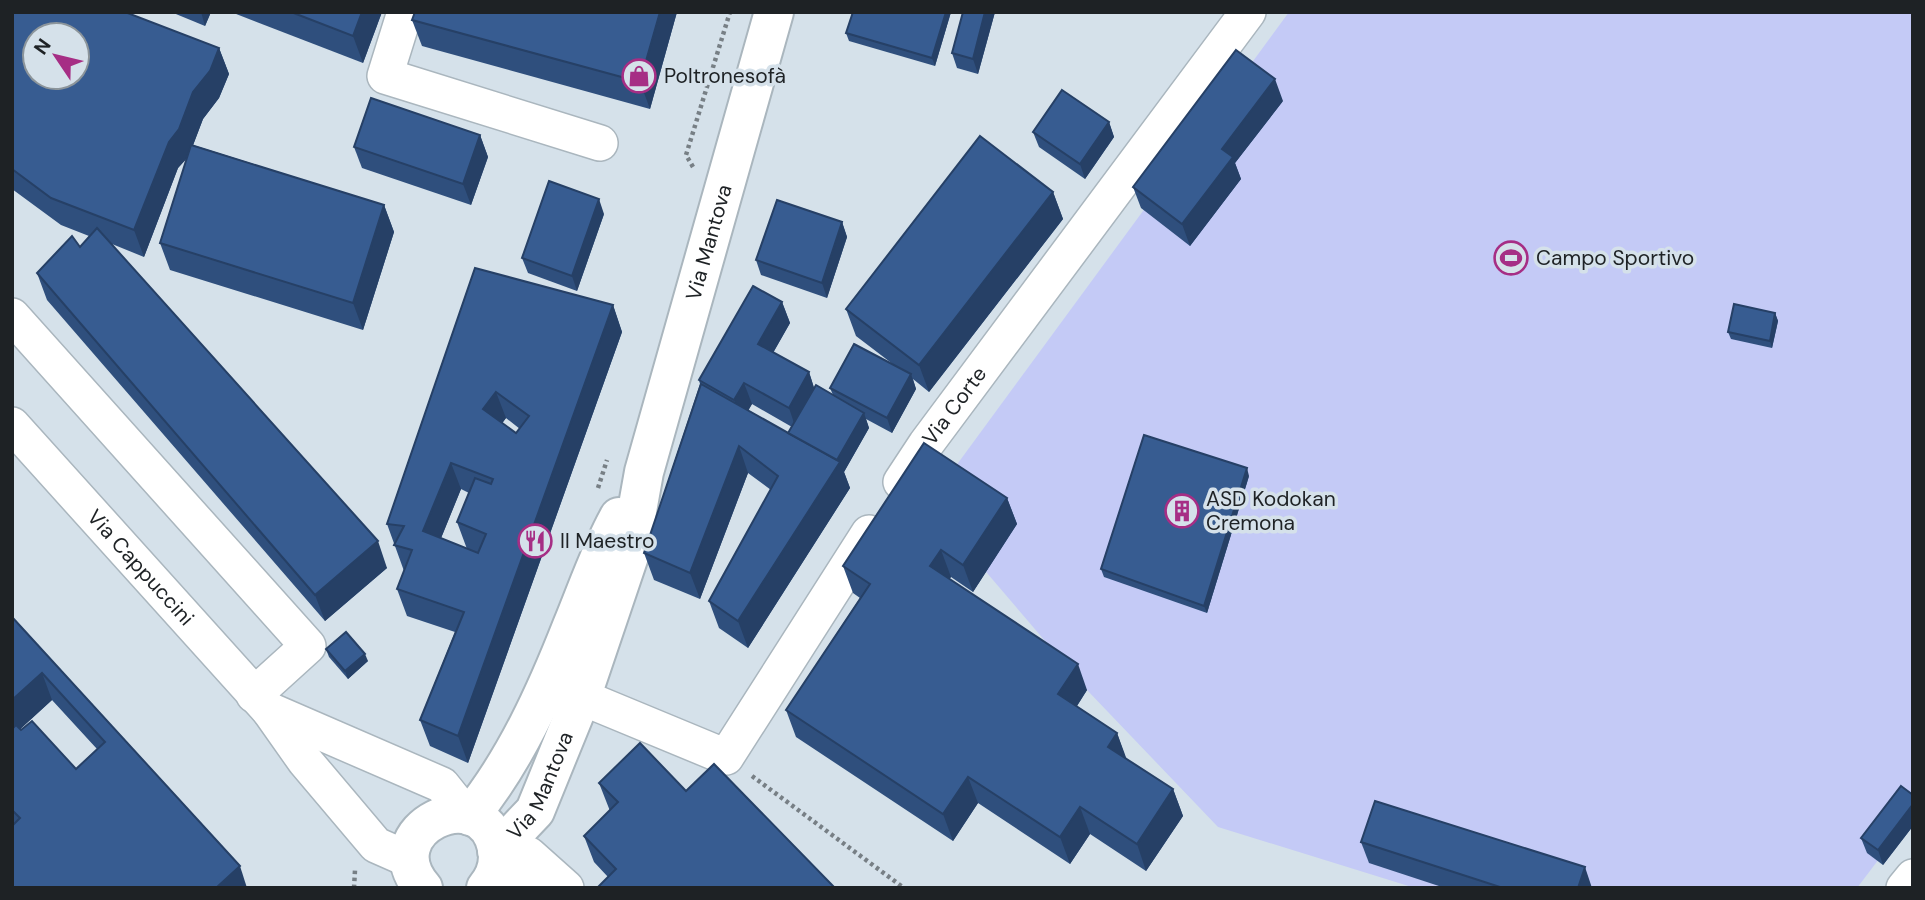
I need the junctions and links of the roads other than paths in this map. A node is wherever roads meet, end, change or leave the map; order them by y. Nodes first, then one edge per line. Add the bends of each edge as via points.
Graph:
1 (405, 12) edge
2 (774, 12) edge
3 (1248, 12) edge
4 (600, 143) dead end
5 (12, 316) edge
6 (12, 425) edge
7 (644, 472) junction
8 (545, 688) junction
9 (581, 698) junction
10 (262, 702) junction
11 (468, 815) junction
12 (493, 870) edge
13 (413, 876) edge
14 (1913, 877) edge
15 (529, 888) edge
16 (566, 888) edge
17 (1904, 888) edge

1 - 4 street via 385,76
2 - 7 main road, Via Mantova
3 - 9 street, Via Corte via 926,444 726,757
5 - 10 street via 308,646
6 - 10 street, Via Cappuccini
7 - 8 main road, Via Mantova via 609,534
7 - 9 main road, Via Mantova via 629,556
8 - 9 street
8 - 11 main road, Via Mantova via 492,789
9 - 12 main road, Via Mantova via 535,811
10 - 11 street, Via Cappuccini via 442,785
10 - 13 street, Via Cappuccini via 376,845
11 - 12 main road via 489,830
11 - 13 main road via 440,816 429,822 413,842
12 - 15 street
12 - 16 street via 529,855
14 - 17 street

